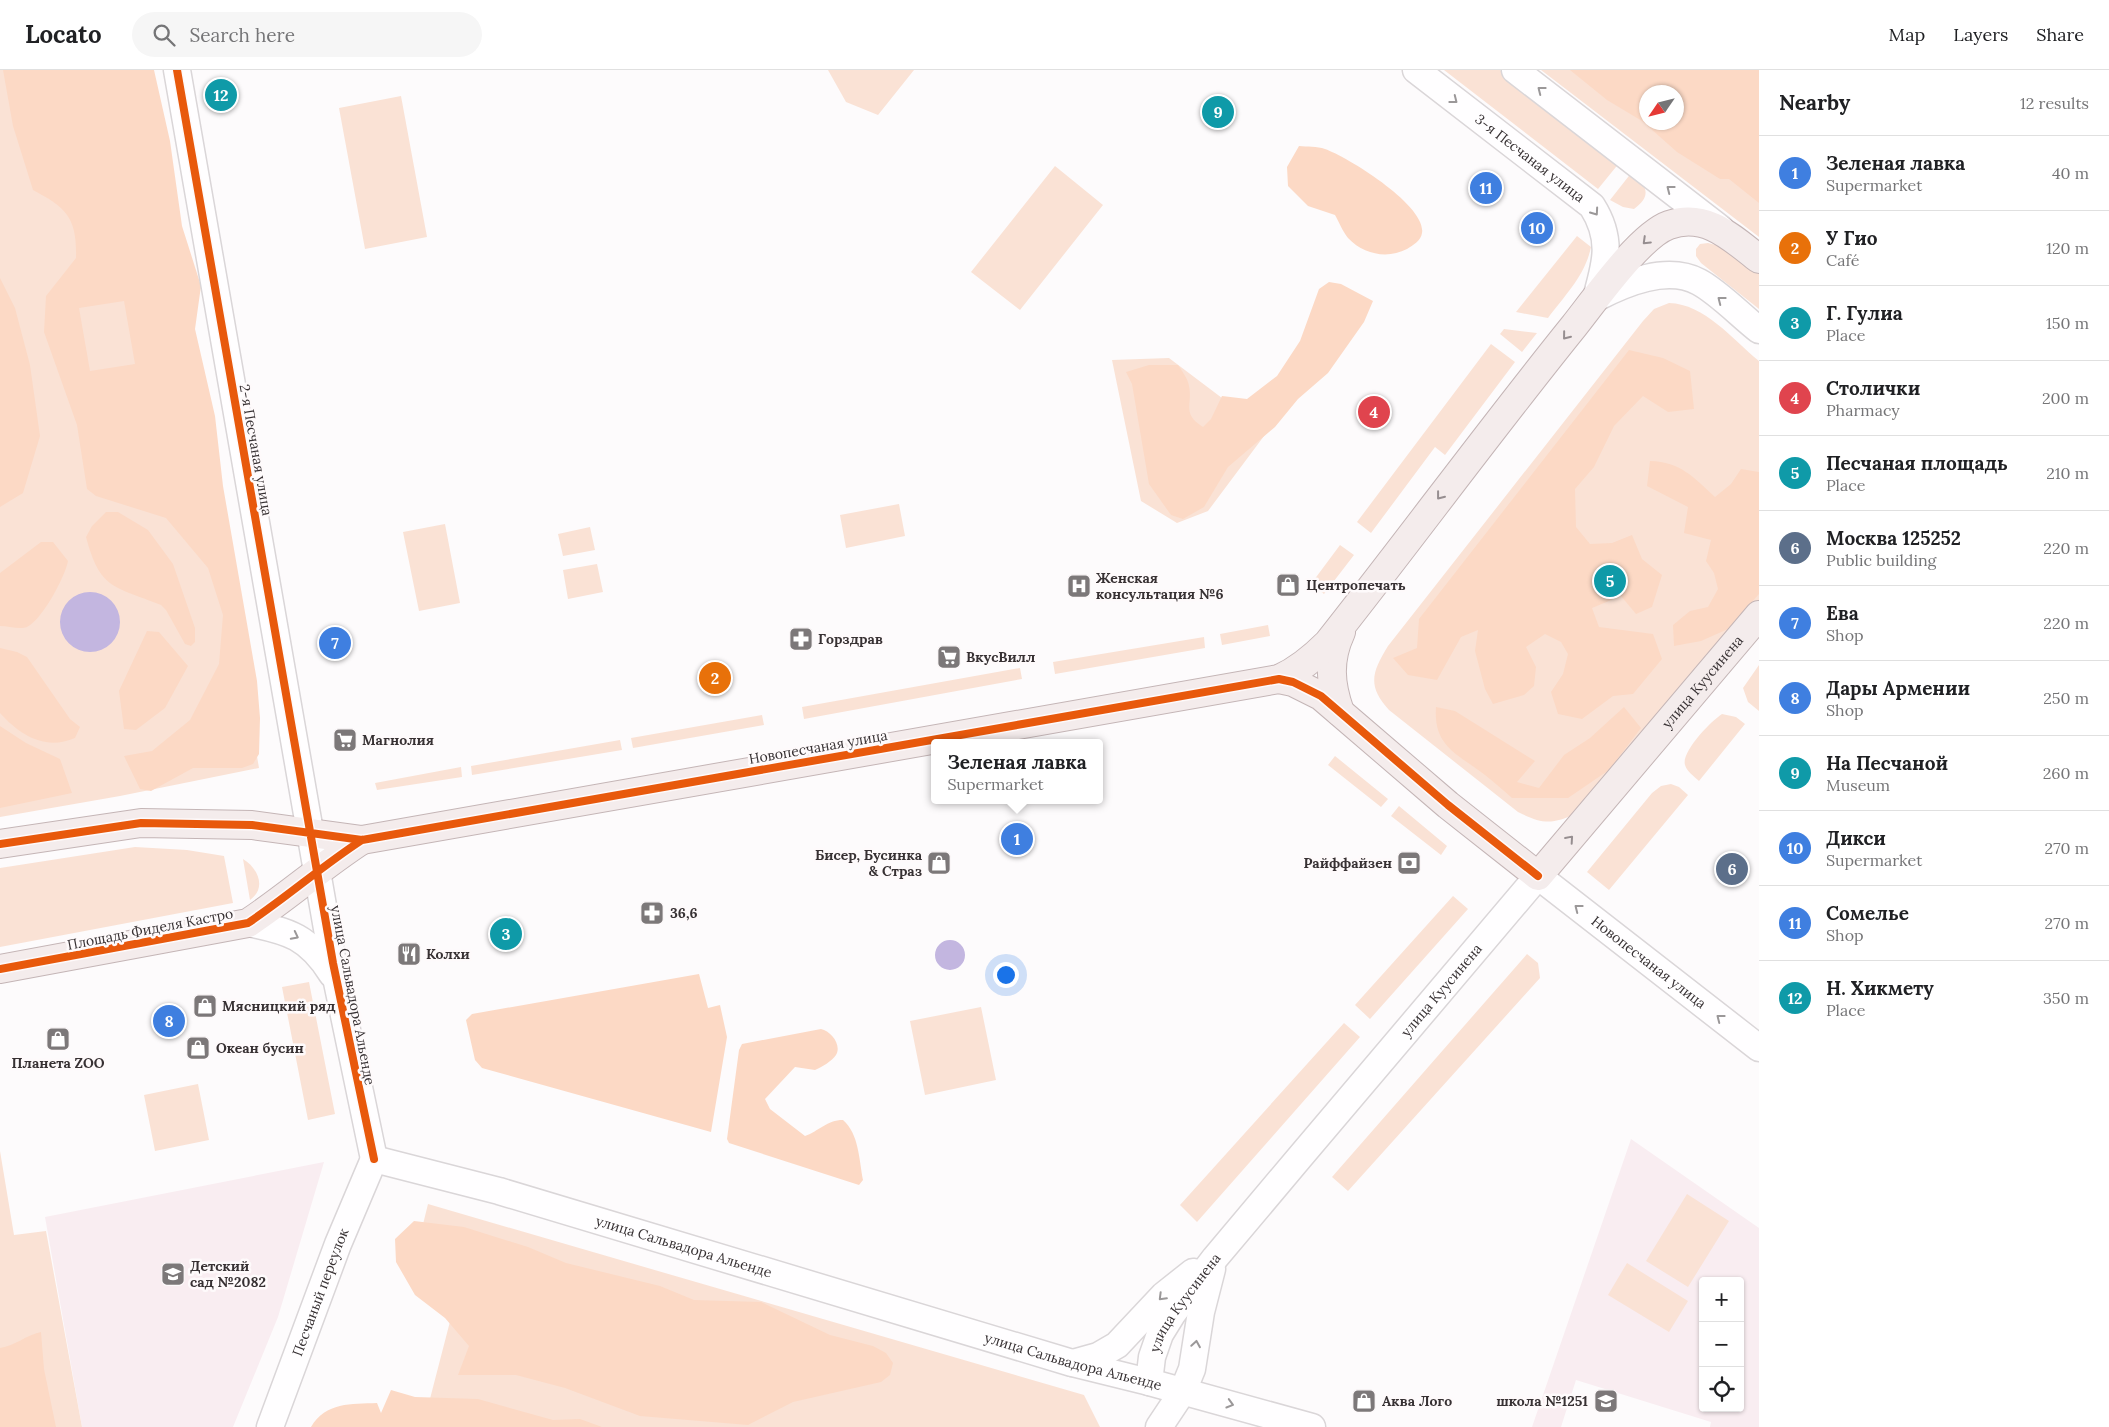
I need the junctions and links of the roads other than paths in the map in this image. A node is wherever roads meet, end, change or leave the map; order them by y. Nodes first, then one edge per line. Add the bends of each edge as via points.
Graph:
1 (177, 70) edge
2 (1416, 70) edge
3 (1515, 70) edge
4 (1722, 230) junction
5 (1759, 259) edge
6 (1596, 298) junction
7 (1759, 330) edge
8 (1759, 615) edge
9 (1348, 618) junction
10 (1279, 679) junction
11 (1340, 712) junction
12 (937, 739) edge
13 (931, 740) edge
14 (310, 834) junction
15 (362, 840) junction
16 (0, 844) edge
17 (317, 870) junction
18 (1538, 876) junction
19 (248, 923) junction
20 (0, 969) edge
21 (336, 981) junction
22 (1759, 1048) edge
23 (374, 1160) junction
24 (1215, 1258) junction
25 (1072, 1363) junction
26 (1149, 1382) junction
27 (1183, 1391) junction
28 (270, 1427) edge
29 (1159, 1427) edge
30 (1312, 1427) edge

1 - 14 street, 2-я Песчаная улица
2 -> 6 street, 3-я Песчаная улица via 1592,206 1603,226 1606,245
4 -> 3 street
4 - 5 main road
4 -> 6 main road via 1702,222 1666,226 1637,250
7 -> 6 street via 1698,282 1677,276 1632,282
6 -> 9 main road
18 -> 8 main road, улица Куусинена
9 - 10 main road via 1312,659
9 - 11 main road via 1335,646 1330,672
10 - 11 main road via 1307,688
10 - 12 main road, Новопесчаная улица
11 - 18 main road via 1448,805
13 - 15 main road, Новопесчаная улица
14 - 15 main road, Новопесчаная улица
14 - 16 main road via 252,825 141,822
14 - 17 street, улица Сальвадора Альенде
15 - 17 main road, Новопесчаная улица
17 - 19 main road, Площадь Фиделя Кастро
17 - 21 street, улица Сальвадора Альенде
22 -> 18 street, Новопесчаная улица
18 - 24 street, улица Куусинена
19 - 20 main road, Площадь Фиделя Кастро
19 -> 21 street via 281,930 309,944
21 - 23 street, улица Сальвадора Альенде
23 - 25 street, улица Сальвадора Альенде via 499,1191
23 - 28 street, Песчаный переулок via 338,1244
24 -> 25 street via 1164,1294 1117,1345 1098,1356
24 - 26 street, улица Куусинена via 1160,1334 1152,1357
27 -> 24 street via 1192,1370 1201,1312
25 - 26 street, улица Сальвадора Альенде
26 - 27 street, улица Сальвадора Альенде
27 - 29 street
27 -> 30 street, улица Сальвадора Альенде

